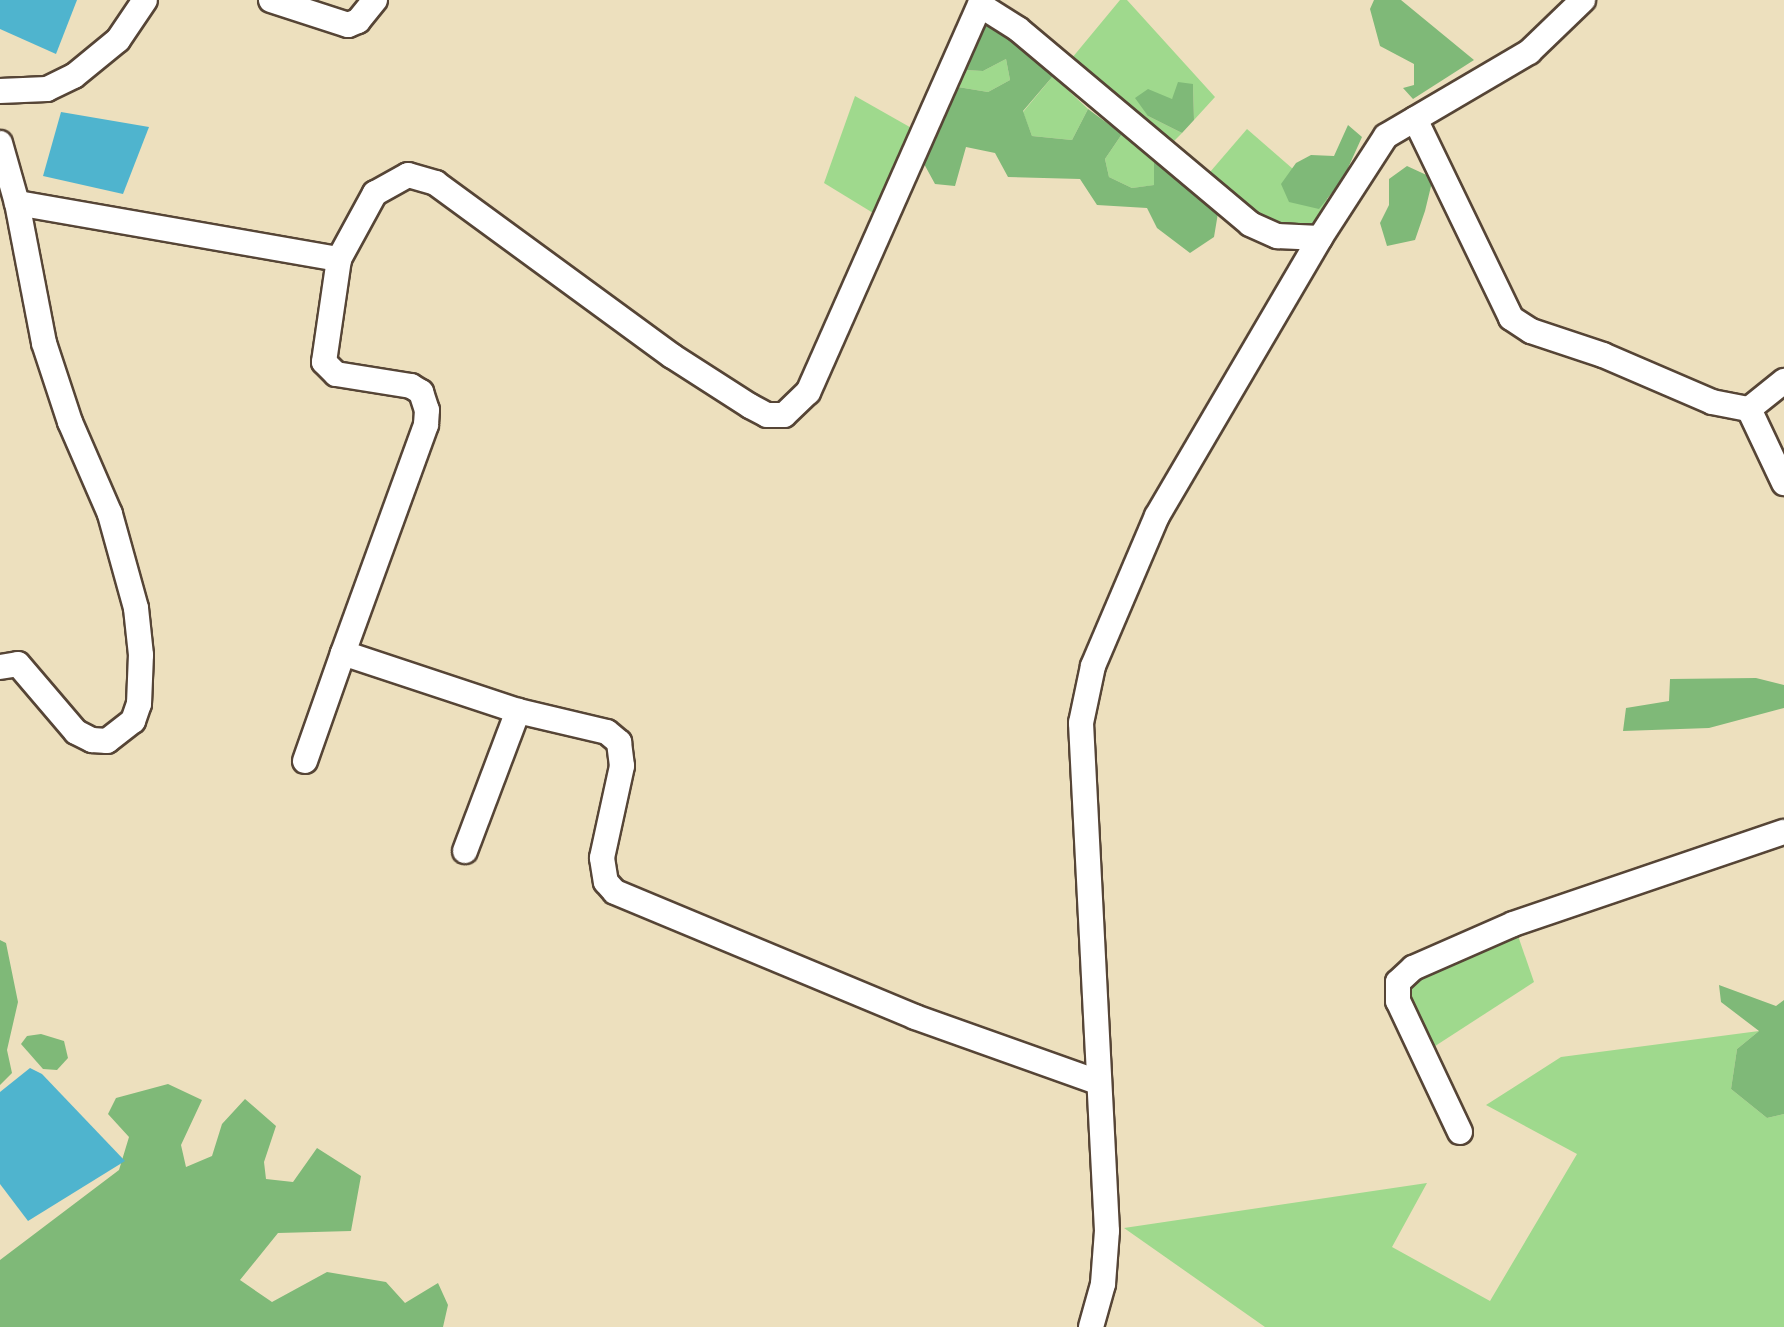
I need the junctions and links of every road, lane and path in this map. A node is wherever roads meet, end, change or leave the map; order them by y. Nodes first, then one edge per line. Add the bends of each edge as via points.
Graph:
1 (145, 0) edge
2 (271, 0) edge
3 (375, 0) edge
4 (1583, 0) edge
5 (981, 3) edge
6 (0, 91) edge
7 (1415, 119) junction
8 (0, 143) edge
9 (17, 203) junction
10 (1320, 238) junction
11 (339, 259) junction
12 (1784, 381) edge
13 (1749, 410) junction
14 (1784, 482) edge
15 (343, 653) junction
16 (0, 667) edge
17 (518, 711) junction
18 (305, 761) dead end
19 (1784, 832) edge
20 (465, 851) dead end
21 (1098, 1082) junction
22 (1460, 1132) dead end
23 (1091, 1327) edge

1 - 6 street via 118,40 74,76 47,89
2 - 3 street via 348,25 358,21
4 - 7 street via 1529,51
5 - 10 street via 1250,224 1277,236
5 - 11 street via 808,391 784,415 767,415 672,356 436,183 420,176 396,178 375,192
7 - 10 street via 1386,136
7 - 13 street via 1511,318 1531,331 1603,355 1712,402
8 - 9 street
9 - 11 street
9 - 16 street via 44,343 70,422 110,514 136,608 141,655 134,721 107,741 92,740 76,732 18,664
10 - 21 street via 1157,516 1114,610 1084,693 1081,723
11 - 15 street via 323,355 327,370 411,387 421,392 427,410 426,425
12 - 13 street
13 - 14 street
15 - 17 street
15 - 18 street
17 - 20 street
17 - 21 street via 595,728 619,742 622,766 602,858 602,872 615,892 915,1017
19 - 22 street via 1513,924 1413,968 1398,982 1398,1001
21 - 23 street via 1107,1231 1103,1284

